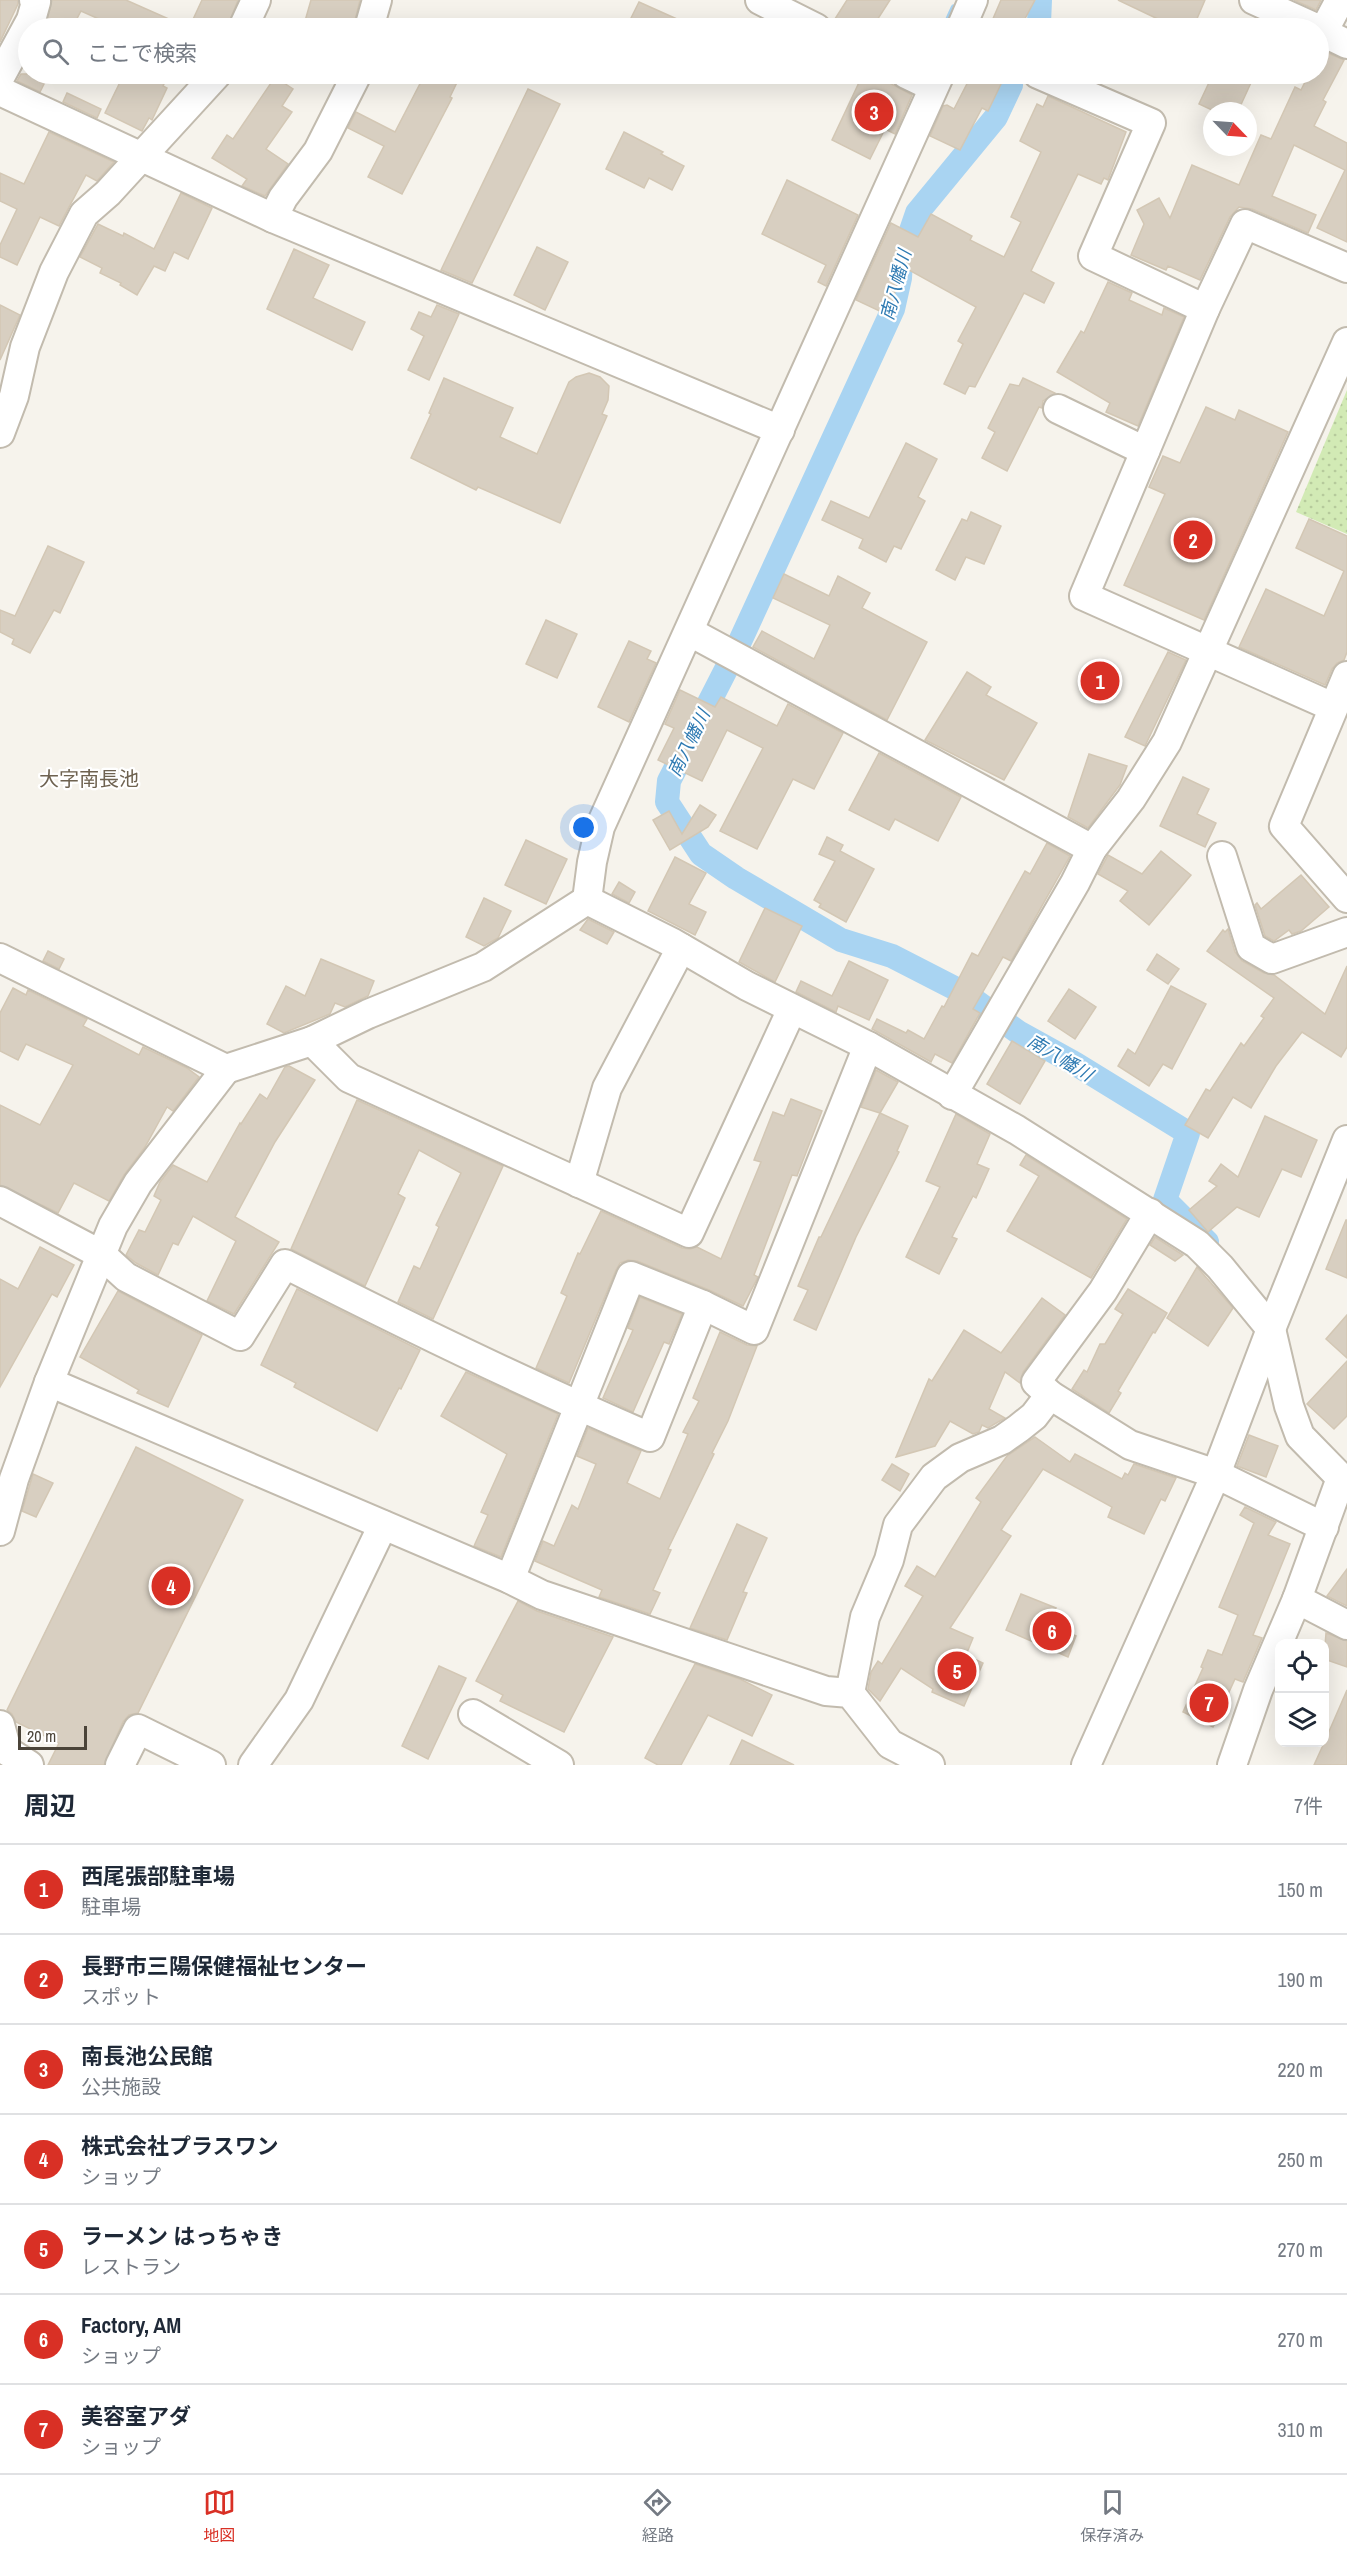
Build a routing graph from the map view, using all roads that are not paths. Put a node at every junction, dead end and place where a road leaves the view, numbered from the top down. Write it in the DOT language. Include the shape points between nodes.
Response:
graph roads {
  1 [pos="34,0"];
  2 [pos="256,0"];
  3 [pos="377,0"];
  4 [pos="760,0"];
  5 [pos="973,0"];
  6 [pos="1254,0"];
  7 [pos="1340,0"];
  8 [pos="32,18"];
  9 [pos="248,18"];
  10 [pos="372,18"];
  11 [pos="796,18"];
  12 [pos="965,18"];
  13 [pos="1292,18"];
  14 [pos="1329,27"];
  15 [pos="18,44"];
  16 [pos="0,77"];
  17 [pos="209,84"];
  18 [pos="352,84"];
  19 [pos="934,84"];
  20 [pos="1061,84"];
  21 [pos="0,91"];
  22 [pos="141,157"];
  23 [pos="273,218"];
  24 [pos="1347,268"];
  25 [pos="1205,309"];
  26 [pos="1347,342"];
  27 [pos="7,393"];
  28 [pos="1058,409"];
  29 [pos="780,430"];
  30 [pos="0,433"];
  31 [pos="1145,451"];
  32 [pos="690,632"];
  33 [pos="1209,651"];
  34 [pos="1347,676"];
  35 [pos="1333,707"];
  36 [pos="1092,849"];
  37 [pos="1222,856"];
  38 [pos="1347,898"];
  39 [pos="587,900"];
  40 [pos="1347,932"];
  41 [pos="681,948"];
  42 [pos="0,958"];
  43 [pos="792,1008"];
  44 [pos="312,1041"];
  45 [pos="868,1046"];
  46 [pos="225,1069"];
  47 [pos="952,1095"];
  48 [pos="1346,1147"];
  49 [pos="579,1183"];
  50 [pos="0,1201"];
  51 [pos="1150,1213"];
  52 [pos="102,1255"];
  53 [pos="703,1305"];
  54 [pos="1271,1329"];
  55 [pos="50,1382"];
  56 [pos="1050,1395"];
  57 [pos="579,1407"];
  58 [pos="1216,1474"];
  59 [pos="7,1476"];
  60 [pos="1344,1478"];
  61 [pos="383,1525"];
  62 [pos="1324,1527"];
  63 [pos="0,1531"];
  64 [pos="510,1579"];
  65 [pos="1297,1599"];
  66 [pos="1347,1625"];
  67 [pos="849,1693"];
  68 [pos="473,1714"];
  69 [pos="0,1725"];
  70 [pos="29,1765"];
  71 [pos="120,1765"];
  72 [pos="211,1765"];
  73 [pos="253,1765"];
  74 [pos="558,1765"];
  75 [pos="930,1765"];
  76 [pos="1086,1765"];
  77 [pos="1232,1765"];
  1 -- 8 [label="street"];
  2 -- 9 [label="street"];
  3 -- 10 [label="street"];
  4 -- 11 [label="street"];
  5 -- 12 [label="street"];
  6 -- 13 [label="street"];
  7 -- 14 [label="street"];
  15 -- 16 [label="street"];
  17 -- 22 [label="street"];
  18 -- 23 [label="street" via="318,151"];
  19 -- 29 [label="street"];
  20 -- 25 [label="street" via="1151,123 1093,256"];
  21 -- 22 [label="street"];
  22 -- 23 [label="street"];
  22 -- 27 [label="street" via="84,214 54,272"];
  23 -- 29 [label="street"];
  24 -- 25 [label="street" via="1245,224"];
  25 -- 31 [label="street"];
  26 -- 33 [label="street"];
  27 -- 30 [label="street"];
  28 -- 31 [label="street"];
  29 -- 32 [label="street"];
  31 -- 33 [label="street" via="1084,596"];
  32 -- 36 [label="street"];
  32 -- 39 [label="street" via="600,827"];
  33 -- 35 [label="street"];
  33 -- 36 [label="street" via="1167,742 1131,799"];
  34 -- 35 [label="street"];
  35 -- 38 [label="street" via="1284,826"];
  36 -- 47 [label="street"];
  37 -- 40 [label="street" via="1251,947 1272,959"];
  39 -- 41 [label="street"];
  39 -- 44 [label="street" via="483,967"];
  41 -- 43 [label="street"];
  41 -- 49 [label="street" via="607,1088"];
  42 -- 46 [label="street"];
  43 -- 45 [label="street"];
  43 -- 49 [label="street" via="689,1233"];
  44 -- 46 [label="street"];
  44 -- 49 [label="street" via="349,1078"];
  45 -- 47 [label="street"];
  45 -- 53 [label="street" via="754,1330"];
  46 -- 52 [label="street" via="138,1183 113,1226"];
  47 -- 51 [label="street" via="1017,1130"];
  48 -- 54 [label="street"];
  50 -- 52 [label="street"];
  51 -- 54 [label="street" via="1197,1244"];
  51 -- 56 [label="street" via="1103,1291 1036,1382"];
  52 -- 55 [label="street"];
  52 -- 57 [label="street" via="126,1277 240,1336 285,1264"];
  53 -- 57 [label="street" via="631,1276"];
  53 -- 57 [label="street" via="650,1437"];
  54 -- 58 [label="street"];
  54 -- 60 [label="street" via="1300,1436"];
  55 -- 59 [label="street"];
  55 -- 61 [label="street"];
  56 -- 58 [label="street" via="1130,1445"];
  56 -- 67 [label="street" via="1019,1428 960,1458 934,1477 898,1525 866,1617"];
  57 -- 64 [label="street"];
  58 -- 62 [label="street"];
  58 -- 76 [label="street"];
  59 -- 63 [label="street"];
  60 -- 62 [label="street"];
  61 -- 64 [label="street"];
  61 -- 73 [label="street" via="299,1700"];
  62 -- 65 [label="street"];
  64 -- 67 [label="street" via="542,1595 826,1691"];
  65 -- 66 [label="street"];
  65 -- 77 [label="street" via="1258,1690"];
  67 -- 75 [label="street" via="890,1744"];
  68 -- 74 [label="street"];
  69 -- 70 [label="street" via="7,1751"];
  71 -- 72 [label="street" via="138,1729"];
}
